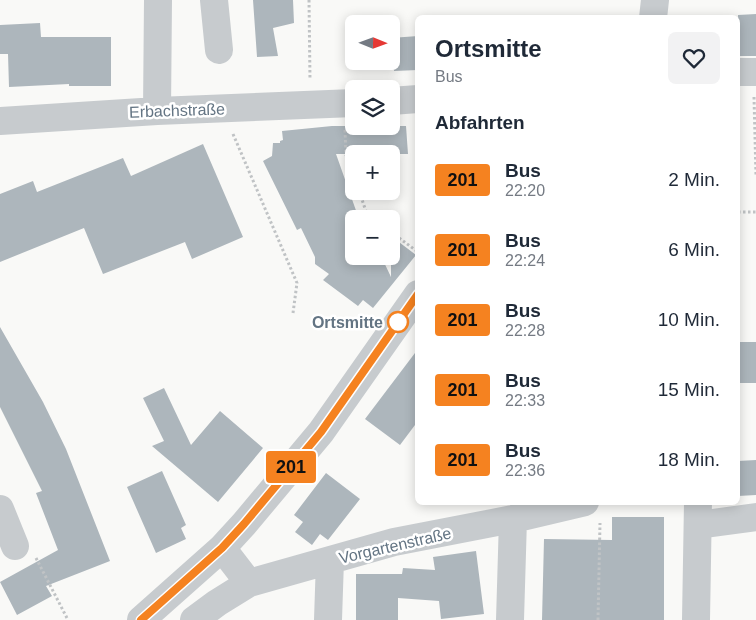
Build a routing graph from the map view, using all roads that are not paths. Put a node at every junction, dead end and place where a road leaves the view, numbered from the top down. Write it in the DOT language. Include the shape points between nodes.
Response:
graph roads {
  1 [pos="158,0"];
  2 [pos="214,0"];
  3 [pos="654,0"];
  4 [pos="653,15"];
  5 [pos="219,50"];
  6 [pos="415,99"];
  7 [pos="400,100"];
  8 [pos="345,103"];
  9 [pos="156,111"];
  10 [pos="0,121"];
  11 [pos="415,298"];
  12 [pos="0,509"];
  13 [pos="593,512"];
  14 [pos="698,514"];
  15 [pos="756,517"];
  16 [pos="513,519"];
  17 [pos="15,546"];
  18 [pos="222,548"];
  19 [pos="330,560"];
  20 [pos="249,583"];
  21 [pos="141,620"];
  22 [pos="194,620"];
  23 [pos="328,620"];
  24 [pos="510,620"];
  25 [pos="696,620"];
  1 -- 9 [label="street"];
  2 -- 5 [label="street"];
  3 -- 4 [label="street"];
  6 -- 7 [label="street"];
  8 -- 9 [label="street, Erbachstraße"];
  9 -- 10 [label="street, Erbachstraße"];
  11 -- 18 [label="street" via="321,432"];
  12 -- 17 [label="street"];
  13 -- 16 [label="street, Vorgartenstraße"];
  14 -- 15 [label="street"];
  14 -- 25 [label="street"];
  16 -- 19 [label="street, Vorgartenstraße" via="394,542"];
  16 -- 24 [label="street"];
  18 -- 20 [label="street"];
  18 -- 21 [label="street"];
  19 -- 20 [label="street, Vorgartenstraße"];
  19 -- 23 [label="street"];
  20 -- 22 [label="street, Vorgartenstraße"];
}
